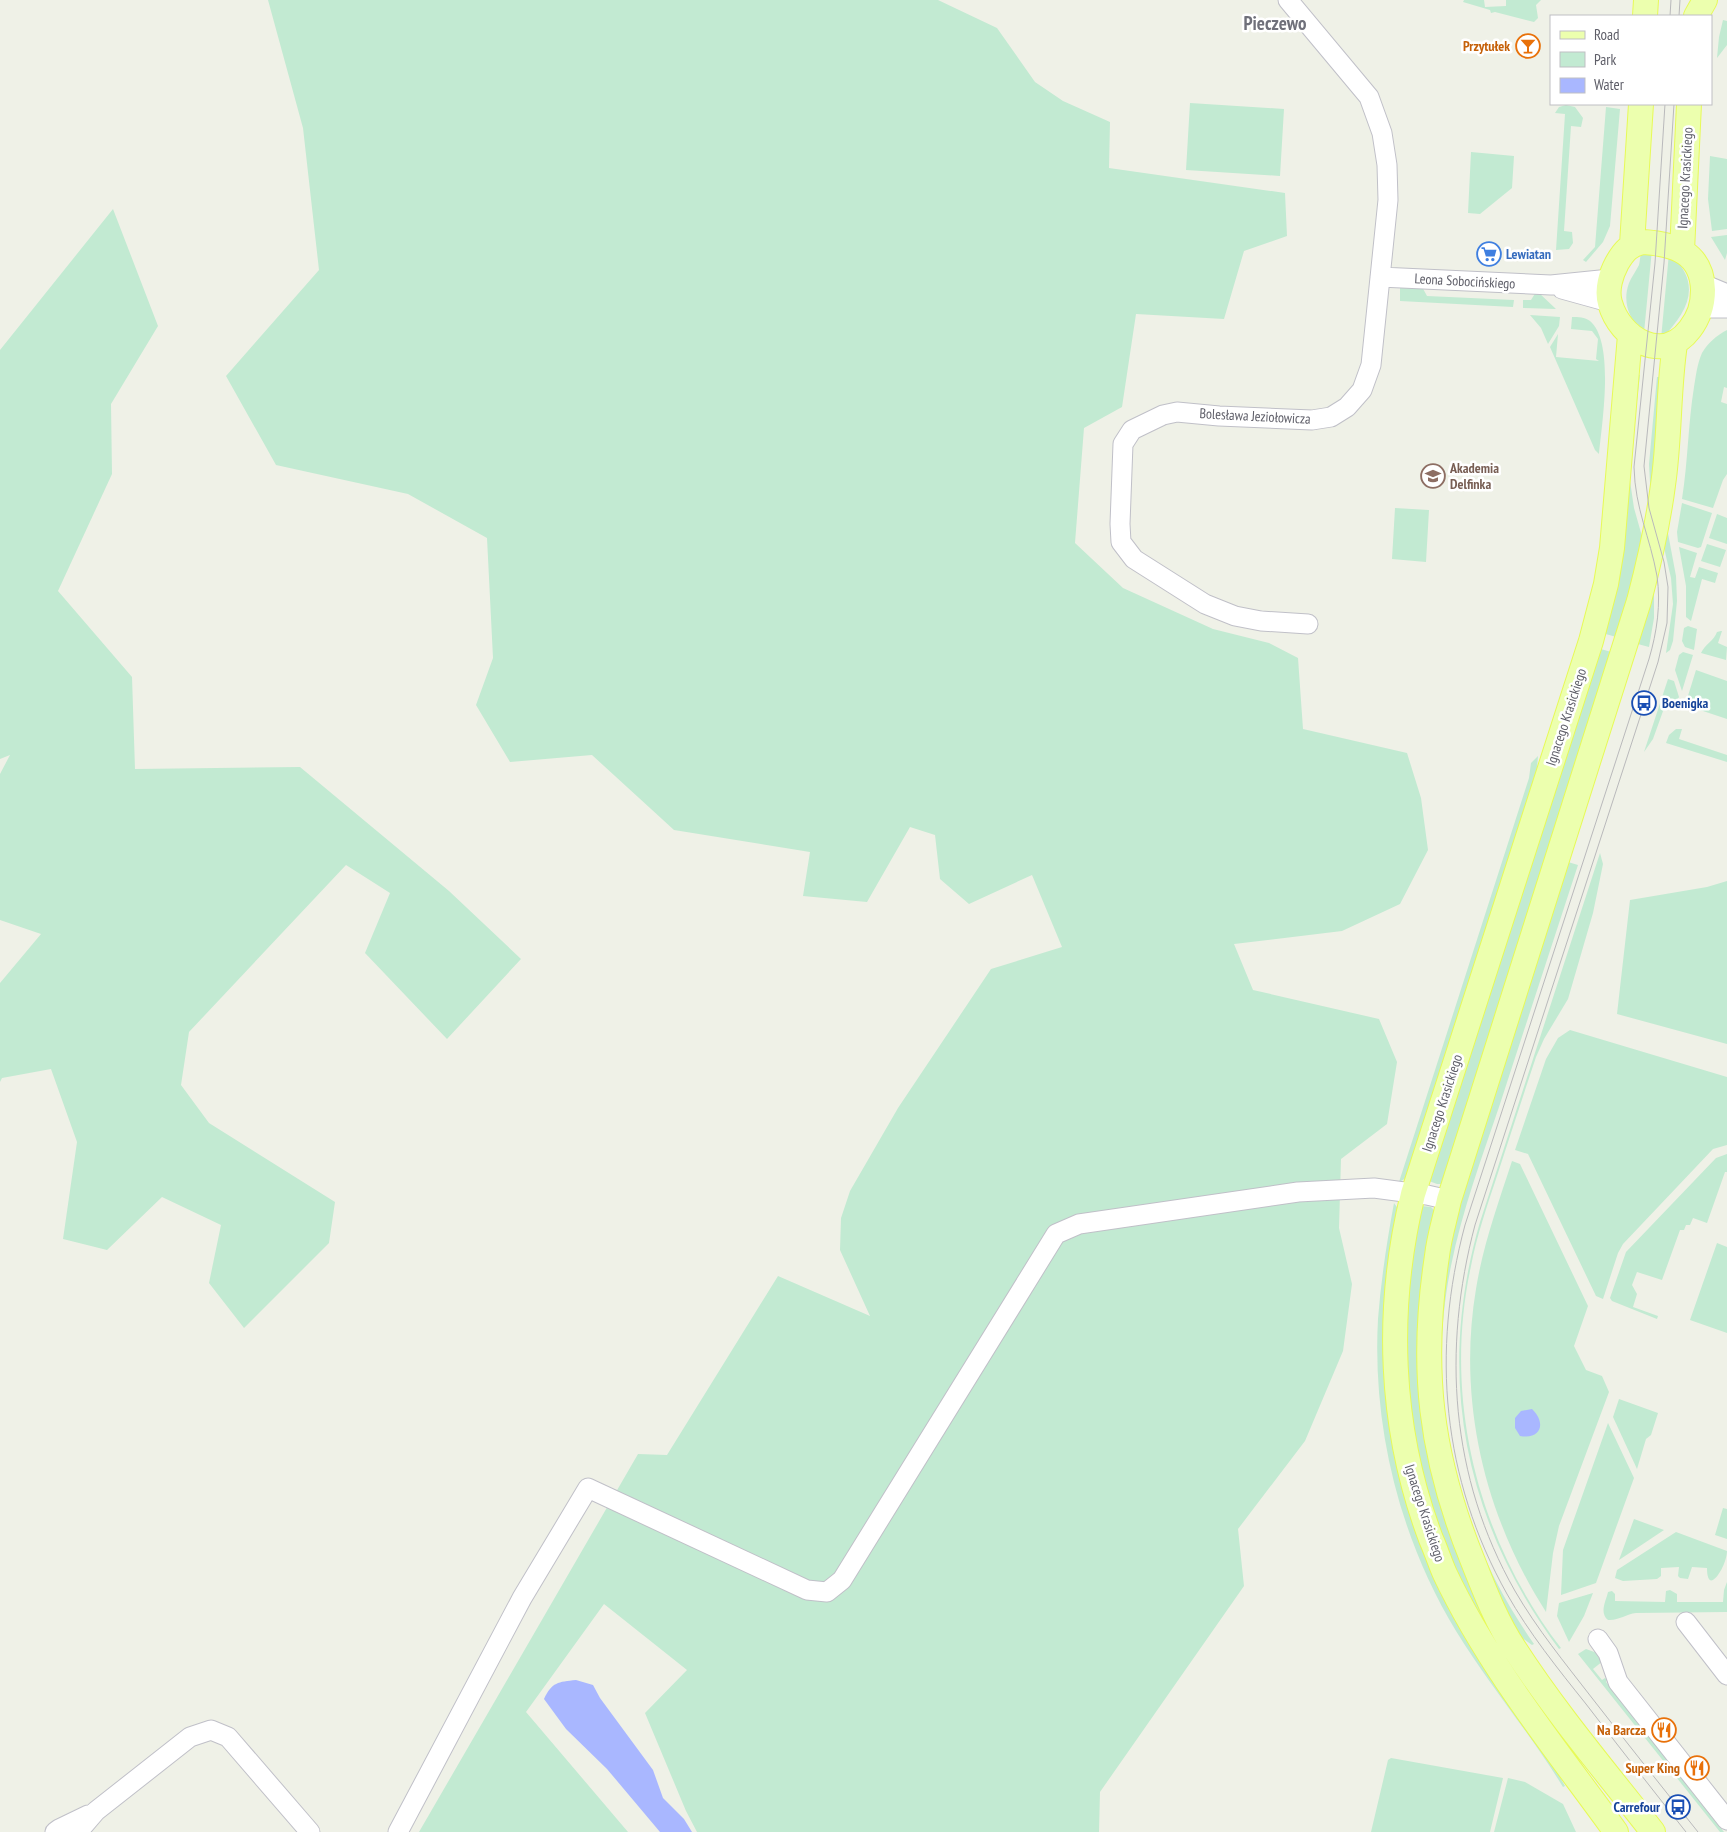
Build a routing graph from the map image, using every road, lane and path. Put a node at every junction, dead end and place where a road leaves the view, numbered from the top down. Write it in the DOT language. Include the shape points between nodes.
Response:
graph roads {
  1 [pos="1288,0"];
  2 [pos="1646,0"];
  3 [pos="1695,0"];
  4 [pos="1705,0"];
  5 [pos="1645,15"];
  6 [pos="1695,15"];
  7 [pos="1696,15"];
  8 [pos="1640,105"];
  9 [pos="1689,105"];
  10 [pos="1632,244"];
  11 [pos="1682,251"];
  12 [pos="1380,277"];
  13 [pos="1703,284"];
  14 [pos="1610,290"];
  15 [pos="1727,294"];
  16 [pos="1701,308"];
  17 [pos="1727,308"];
  18 [pos="1630,335"];
  19 [pos="1675,344"];
  20 [pos="1308,624"];
  21 [pos="1413,1194"];
  22 [pos="1449,1200"];
  23 [pos="1686,1622"];
  24 [pos="1598,1639"];
  25 [pos="1727,1675"];
  26 [pos="96,1811"];
  27 [pos="1727,1820"];
  28 [pos="56,1832"];
  29 [pos="78,1832"];
  30 [pos="310,1832"];
  31 [pos="398,1832"];
  32 [pos="1616,1832"];
  33 [pos="1653,1832"];
  1 -- 12 [label="street, Bolesława Jeziołowicza" via="1369,97 1382,133 1388,200"];
  2 -- 5 [label="main road"];
  3 -- 6 [label="main road"];
  4 -- 7 [label="main road"];
  8 -- 10 [label="main road"];
  9 -- 11 [label="main road, Ignacego Krasickiego"];
  10 -- 11 [label="main road" via="1657,243"];
  10 -- 14 [label="main road" via="1621,257"];
  11 -- 13 [label="main road" via="1697,264"];
  12 -- 14 [label="street, Leona Sobocińskiego"];
  12 -- 20 [label="street, Bolesława Jeziołowicza" via="1371,365 1362,390 1347,407 1331,417 1312,420 1177,412 1132,430 1123,444 1121,542 1134,559 1205,604 1235,616"];
  13 -- 15 [label="street"];
  13 -- 16 [label="main road"];
  14 -- 18 [label="main road" via="1616,317"];
  16 -- 17 [label="street"];
  16 -- 19 [label="main road" via="1687,333"];
  18 -- 19 [label="main road" via="1656,347"];
  18 -- 21 [label="main road, Ignacego Krasickiego" via="1612,548 1606,584 1591,641"];
  19 -- 22 [label="main road, Ignacego Krasickiego" via="1663,484 1652,552"];
  21 -- 22 [label="street"];
  21 -- 31 [label="street" via="1374,1188 1298,1192 1079,1224 1056,1234 842,1580 827,1592 807,1590 588,1488 522,1598"];
  21 -- 32 [label="main road, Ignacego Krasickiego" via="1399,1268 1394,1332 1396,1390 1405,1453 1421,1512 1445,1573 1477,1633"];
  22 -- 33 [label="main road, Ignacego Krasickiego" via="1436,1263 1429,1324 1428,1376 1434,1432 1446,1490 1485,1593 1513,1646 1549,1699"];
  23 -- 25 [label="street"];
  24 -- 27 [label="street" via="1608,1653 1618,1682"];
  26 -- 28 [label="street"];
  26 -- 29 [label="street"];
  26 -- 30 [label="street" via="190,1737 211,1730 228,1737"];
}
